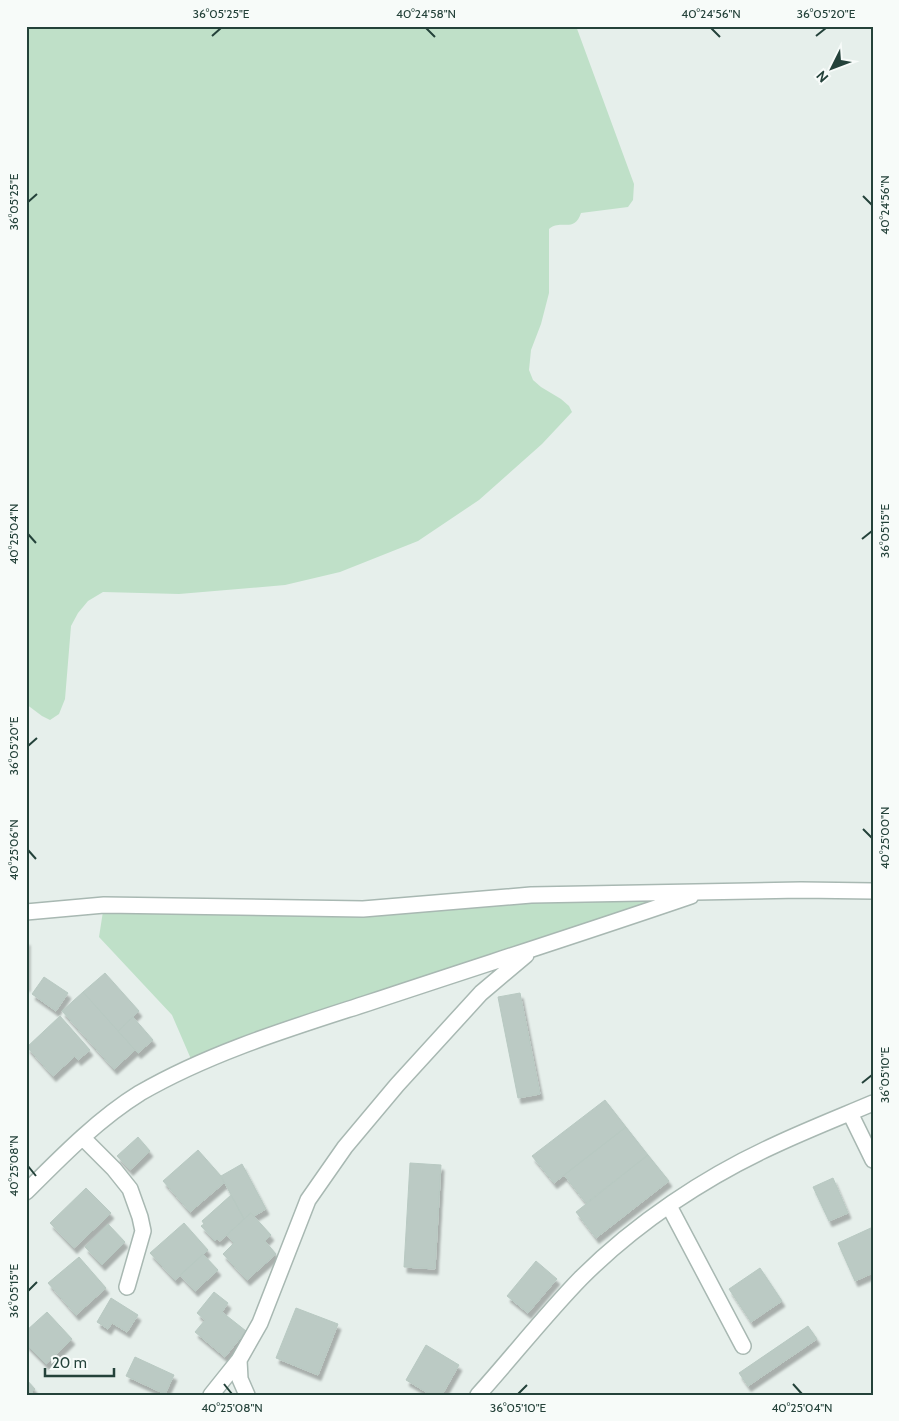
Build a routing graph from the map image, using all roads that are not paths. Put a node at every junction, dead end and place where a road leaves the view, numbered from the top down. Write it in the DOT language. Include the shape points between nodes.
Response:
graph roads {
  1 [pos="873,891"];
  2 [pos="704,892"];
  3 [pos="26,912"];
  4 [pos="531,951"];
  5 [pos="873,1103"];
  6 [pos="850,1113"];
  7 [pos="83,1138"];
  8 [pos="873,1160"];
  9 [pos="26,1192"];
  10 [pos="669,1206"];
  11 [pos="127,1287"];
  12 [pos="743,1346"];
  13 [pos="239,1360"];
  14 [pos="211,1395"];
  15 [pos="248,1395"];
  16 [pos="478,1395"];
  1 -- 2 [label="street"];
  2 -- 3 [label="street" via="532,895 363,909 104,905"];
  2 -- 4 [label="street"];
  4 -- 7 [label="street" via="264,1037 194,1066 140,1094"];
  4 -- 13 [label="street" via="481,993 345,1147 308,1200 260,1323"];
  5 -- 6 [label="street"];
  6 -- 8 [label="street"];
  6 -- 10 [label="street" via="774,1145"];
  7 -- 9 [label="street"];
  7 -- 11 [label="street" via="130,1189 140,1217 142,1231"];
  10 -- 12 [label="street"];
  10 -- 16 [label="street" via="582,1277"];
  13 -- 14 [label="street"];
  13 -- 15 [label="street" via="240,1379"];
}
